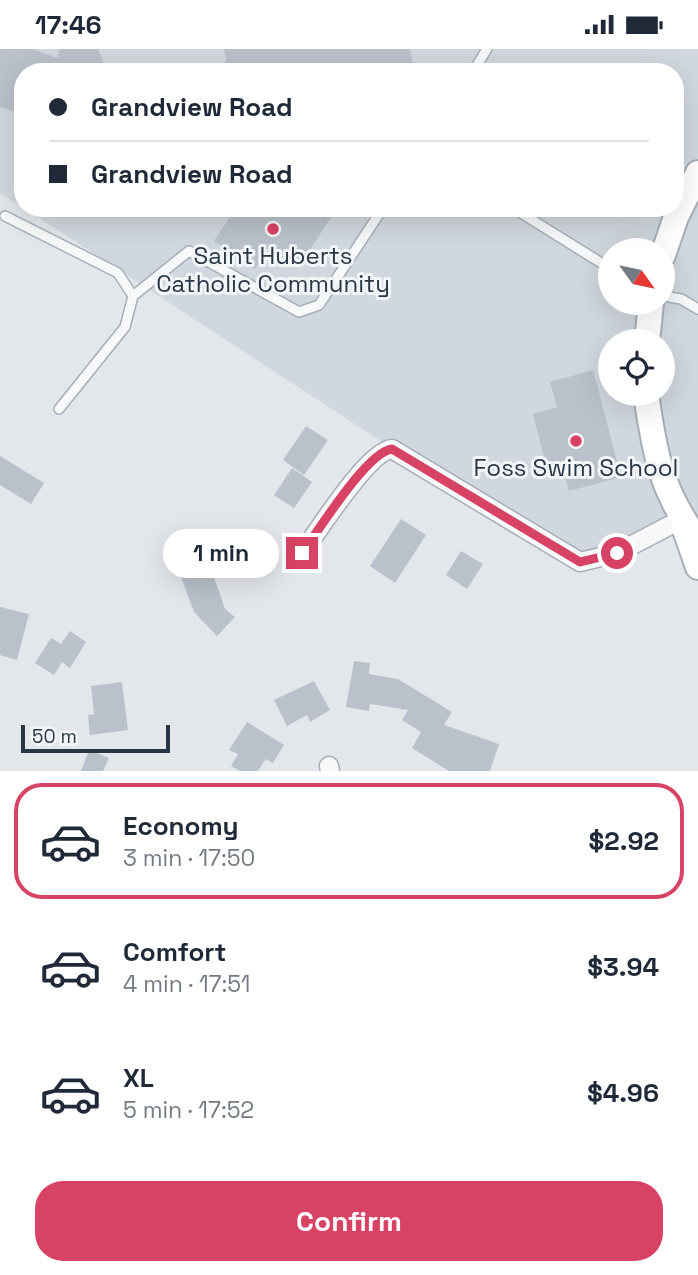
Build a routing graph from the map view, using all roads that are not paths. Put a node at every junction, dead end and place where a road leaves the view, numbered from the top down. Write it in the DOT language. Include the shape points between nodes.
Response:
graph roads {
  1 [pos="698,173"];
  2 [pos="684,201"];
  3 [pos="5,216"];
  4 [pos="377,217"];
  5 [pos="527,217"];
  6 [pos="676,217"];
  7 [pos="669,238"];
  8 [pos="598,261"];
  9 [pos="133,296"];
  10 [pos="676,298"];
  11 [pos="698,309"];
  12 [pos="648,406"];
  13 [pos="59,409"];
  14 [pos="686,517"];
  15 [pos="698,541"];
  16 [pos="302,553"];
  17 [pos="698,567"];
  1 -- 2 [label="street"];
  3 -- 9 [label="lane" via="118,273"];
  4 -- 9 [label="lane" via="319,305 299,312 189,251"];
  5 -- 8 [label="lane"];
  6 -- 7 [label="street"];
  9 -- 13 [label="lane" via="125,327"];
  10 -- 11 [label="lane"];
  12 -- 14 [label="street" via="667,494"];
  14 -- 15 [label="street"];
  14 -- 16 [label="street" via="617,553 580,562 392,449 383,450 367,463"];
  14 -- 17 [label="street"];
}
